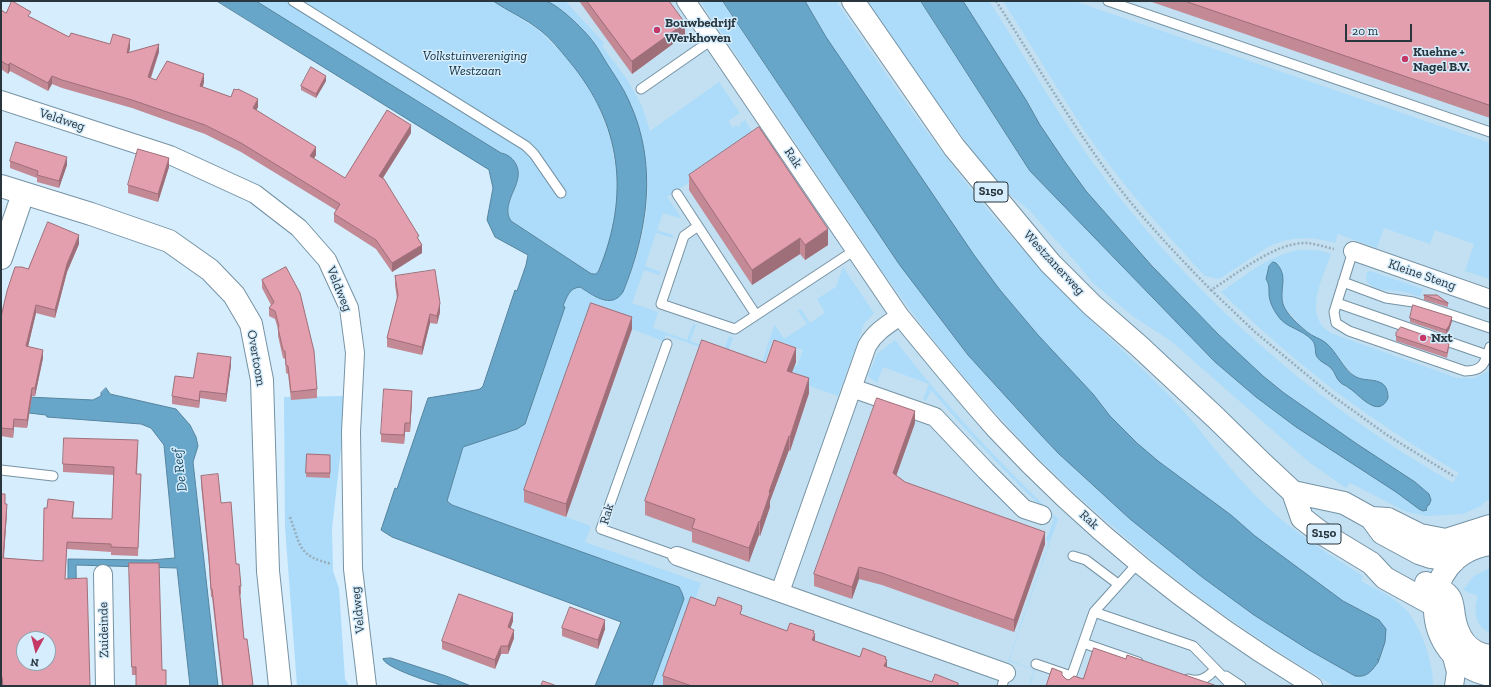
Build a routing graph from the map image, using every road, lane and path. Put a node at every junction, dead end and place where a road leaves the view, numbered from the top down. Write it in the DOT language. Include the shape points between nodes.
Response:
graph roads {
  1 [pos="292,1"];
  2 [pos="686,1"];
  3 [pos="853,1"];
  4 [pos="996,1"];
  5 [pos="1108,1"];
  6 [pos="713,39"];
  7 [pos="641,89"];
  8 [pos="1,100"];
  9 [pos="1490,132"];
  10 [pos="1,186"];
  11 [pos="561,193"];
  12 [pos="23,194"];
  13 [pos="677,194"];
  14 [pos="698,226"];
  15 [pos="855,250"];
  16 [pos="1353,251"];
  17 [pos="1,258"];
  18 [pos="1343,282"];
  19 [pos="1211,290"];
  20 [pos="1490,299"];
  21 [pos="1337,303"];
  22 [pos="756,315"];
  23 [pos="900,316"];
  24 [pos="1490,328"];
  25 [pos="667,344"];
  26 [pos="1489,351"];
  27 [pos="852,388"];
  28 [pos="1,470"];
  29 [pos="53,476"];
  30 [pos="1455,477"];
  31 [pos="1293,492"];
  32 [pos="288,514"];
  33 [pos="1042,515"];
  34 [pos="1371,518"];
  35 [pos="1490,526"];
  36 [pos="1490,544"];
  37 [pos="677,556"];
  38 [pos="1073,556"];
  39 [pos="1454,561"];
  40 [pos="1138,563"];
  41 [pos="353,569"];
  42 [pos="103,574"];
  43 [pos="1118,584"];
  44 [pos="780,592"];
  45 [pos="1435,597"];
  46 [pos="1094,612"];
  47 [pos="1083,643"];
  48 [pos="1451,653"];
  49 [pos="1036,664"];
  50 [pos="1148,666"];
  51 [pos="1215,669"];
  52 [pos="1487,672"];
  53 [pos="1072,676"];
  54 [pos="1178,676"];
  55 [pos="1004,679"];
  56 [pos="105,686"];
  57 [pos="280,686"];
  58 [pos="367,686"];
  59 [pos="1068,686"];
  60 [pos="1231,686"];
  61 [pos="1241,686"];
  62 [pos="1313,686"];
  63 [pos="1454,686"];
  1 -- 11 [label="lane" via="526,146"];
  2 -- 6 [label="street, Rak"];
  3 -- 31 [label="main road, Westzanerweg / S150" via="954,147 1050,262 1092,305"];
  4 -- 19 [label="path" via="1099,161 1163,239"];
  5 -- 9 [label="lane"];
  6 -- 7 [label="lane"];
  6 -- 15 [label="street, Rak"];
  8 -- 41 [label="street, Veldweg" via="170,154 255,194 299,228 327,260 349,308 355,353 351,432"];
  10 -- 12 [label="main road, Overtoom"];
  12 -- 17 [label="main road"];
  12 -- 57 [label="main road, Overtoom" via="169,241 220,280 234,295 251,324 262,380 268,571"];
  13 -- 14 [label="lane"];
  14 -- 22 [label="lane"];
  14 -- 22 [label="lane" via="684,236 661,304 735,329"];
  15 -- 22 [label="lane"];
  15 -- 23 [label="street, Rak"];
  16 -- 18 [label="lane"];
  16 -- 19 [label="path" via="1308,243 1284,247 1264,256"];
  16 -- 20 [label="street, Kleine Steng"];
  18 -- 21 [label="lane"];
  18 -- 24 [label="lane" via="1386,298 1413,302"];
  19 -- 30 [label="path" via="1255,332 1330,394 1387,435"];
  21 -- 26 [label="lane"];
  21 -- 26 [label="lane" via="1334,312 1336,324 1349,331 1465,371 1480,368"];
  23 -- 27 [label="street" via="872,338"];
  23 -- 40 [label="street, Rak" via="1005,439 1057,492"];
  25 -- 37 [label="lane, Rak" via="600,529"];
  27 -- 33 [label="street" via="935,417 1024,509"];
  27 -- 44 [label="street"];
  28 -- 29 [label="lane"];
  31 -- 34 [label="main road" via="1344,504"];
  31 -- 45 [label="main road, Westzanerweg / S150" via="1302,518 1320,532 1371,563 1390,565"];
  32 -- 41 [label="path" via="302,549 307,555 317,561"];
  34 -- 35 [label="main road" via="1388,519 1420,535 1446,540"];
  34 -- 39 [label="main road" via="1382,533 1419,553"];
  36 -- 39 [label="main road" via="1475,548"];
  37 -- 44 [label="street, Rak"];
  38 -- 43 [label="lane" via="1086,560"];
  39 -- 45 [label="main road" via="1441,578"];
  40 -- 43 [label="lane"];
  40 -- 62 [label="street, Rak" via="1234,636"];
  41 -- 58 [label="street, Veldweg"];
  42 -- 56 [label="street, Zuideinde"];
  43 -- 46 [label="lane"];
  44 -- 55 [label="street, Rak"];
  45 -- 48 [label="main road, S150" via="1440,634"];
  45 -- 52 [label="main road, S150" via="1450,598 1456,629 1468,647 1477,652"];
  46 -- 47 [label="lane"];
  46 -- 51 [label="lane" via="1193,646"];
  47 -- 50 [label="lane"];
  47 -- 53 [label="lane"];
  48 -- 52 [label="main road, S150" via="1470,668"];
  48 -- 63 [label="street" via="1456,672"];
  49 -- 53 [label="lane"];
  51 -- 54 [label="lane" via="1199,680 1192,681"];
  51 -- 60 [label="lane"];
  51 -- 61 [label="lane"];
  53 -- 59 [label="lane"];
}
